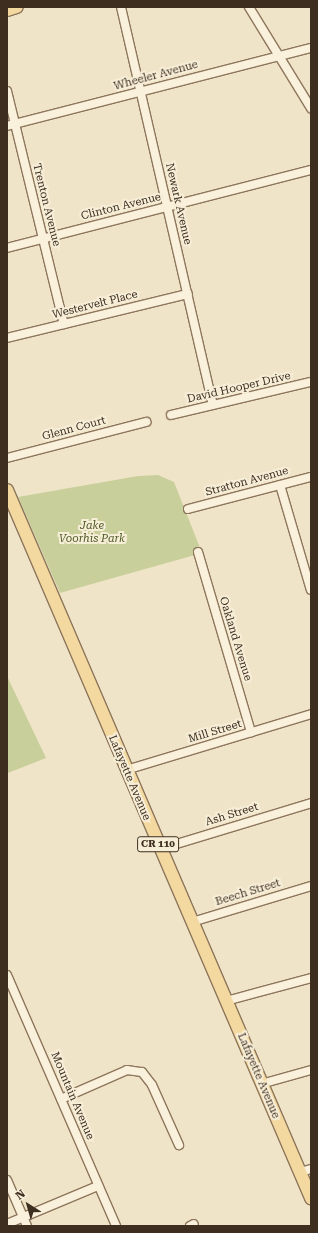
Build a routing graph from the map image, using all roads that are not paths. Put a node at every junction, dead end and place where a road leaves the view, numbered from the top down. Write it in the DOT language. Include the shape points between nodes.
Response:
graph roads {
  1 [pos="17,7"];
  2 [pos="121,7"];
  3 [pos="249,7"];
  4 [pos="7,10"];
  5 [pos="311,48"];
  6 [pos="279,56"];
  7 [pos="7,91"];
  8 [pos="141,92"];
  9 [pos="311,108"];
  10 [pos="11,125"];
  11 [pos="311,170"];
  12 [pos="168,207"];
  13 [pos="43,238"];
  14 [pos="7,248"];
  15 [pos="188,294"];
  16 [pos="64,324"];
  17 [pos="7,338"];
  18 [pos="311,382"];
  19 [pos="214,405"];
  20 [pos="172,415"];
  21 [pos="146,422"];
  22 [pos="7,458"];
  23 [pos="311,477"];
  24 [pos="280,485"];
  25 [pos="7,490"];
  26 [pos="188,509"];
  27 [pos="198,552"];
  28 [pos="311,590"];
  29 [pos="311,714"];
  30 [pos="251,732"];
  31 [pos="126,770"];
  32 [pos="311,803"];
  33 [pos="160,849"];
  34 [pos="311,886"];
  35 [pos="192,922"];
  36 [pos="7,975"];
  37 [pos="311,978"];
  38 [pos="226,1001"];
  39 [pos="311,1070"];
  40 [pos="261,1084"];
  41 [pos="61,1099"];
  42 [pos="179,1145"];
  43 [pos="305,1170"];
  44 [pos="7,1180"];
  45 [pos="98,1186"];
  46 [pos="311,1198"];
  47 [pos="23,1218"];
  48 [pos="7,1224"];
  49 [pos="27,1226"];
  50 [pos="116,1226"];
  1 -- 4 [label="main road"];
  2 -- 8 [label="street, Newark Avenue"];
  3 -- 6 [label="street"];
  5 -- 6 [label="street, Wheeler Avenue"];
  6 -- 8 [label="street, Wheeler Avenue"];
  6 -- 9 [label="street"];
  7 -- 10 [label="street, Trenton Avenue"];
  8 -- 10 [label="street, Wheeler Avenue"];
  8 -- 12 [label="street, Newark Avenue"];
  10 -- 13 [label="street, Trenton Avenue"];
  11 -- 12 [label="street, Clinton Avenue"];
  12 -- 13 [label="street, Clinton Avenue"];
  12 -- 15 [label="street, Newark Avenue"];
  13 -- 14 [label="street, Clinton Avenue"];
  13 -- 16 [label="street, Trenton Avenue"];
  15 -- 16 [label="street, Westervelt Place"];
  15 -- 19 [label="street, Newark Avenue"];
  16 -- 17 [label="street, Westervelt Place"];
  18 -- 19 [label="street, David Hooper Drive"];
  19 -- 20 [label="street, David Hooper Drive"];
  21 -- 22 [label="street, Glenn Court"];
  23 -- 24 [label="street, Stratton Avenue"];
  24 -- 26 [label="street, Stratton Avenue"];
  24 -- 28 [label="street"];
  25 -- 31 [label="main road, Lafayette Avenue / CR 110"];
  27 -- 30 [label="street, Oakland Avenue"];
  29 -- 30 [label="street, Mill Street"];
  30 -- 31 [label="street, Mill Street"];
  31 -- 33 [label="main road, Lafayette Avenue / CR 110"];
  32 -- 33 [label="street, Ash Street"];
  33 -- 35 [label="main road, Lafayette Avenue / CR 110"];
  34 -- 35 [label="street, Beech Street"];
  35 -- 38 [label="main road, Lafayette Avenue / CR 110"];
  36 -- 41 [label="street, Mountain Avenue"];
  37 -- 38 [label="street"];
  38 -- 40 [label="main road, Lafayette Avenue / CR 110"];
  39 -- 40 [label="street"];
  40 -- 43 [label="main road, Lafayette Avenue / CR 110"];
  41 -- 42 [label="street" via="127,1070 142,1072 152,1085"];
  41 -- 45 [label="street, Mountain Avenue"];
  43 -- 46 [label="main road, Lafayette Avenue / CR 110"];
  44 -- 47 [label="street"];
  45 -- 47 [label="street"];
  45 -- 50 [label="street, Mountain Avenue"];
  47 -- 48 [label="street"];
  47 -- 49 [label="street"];
}
